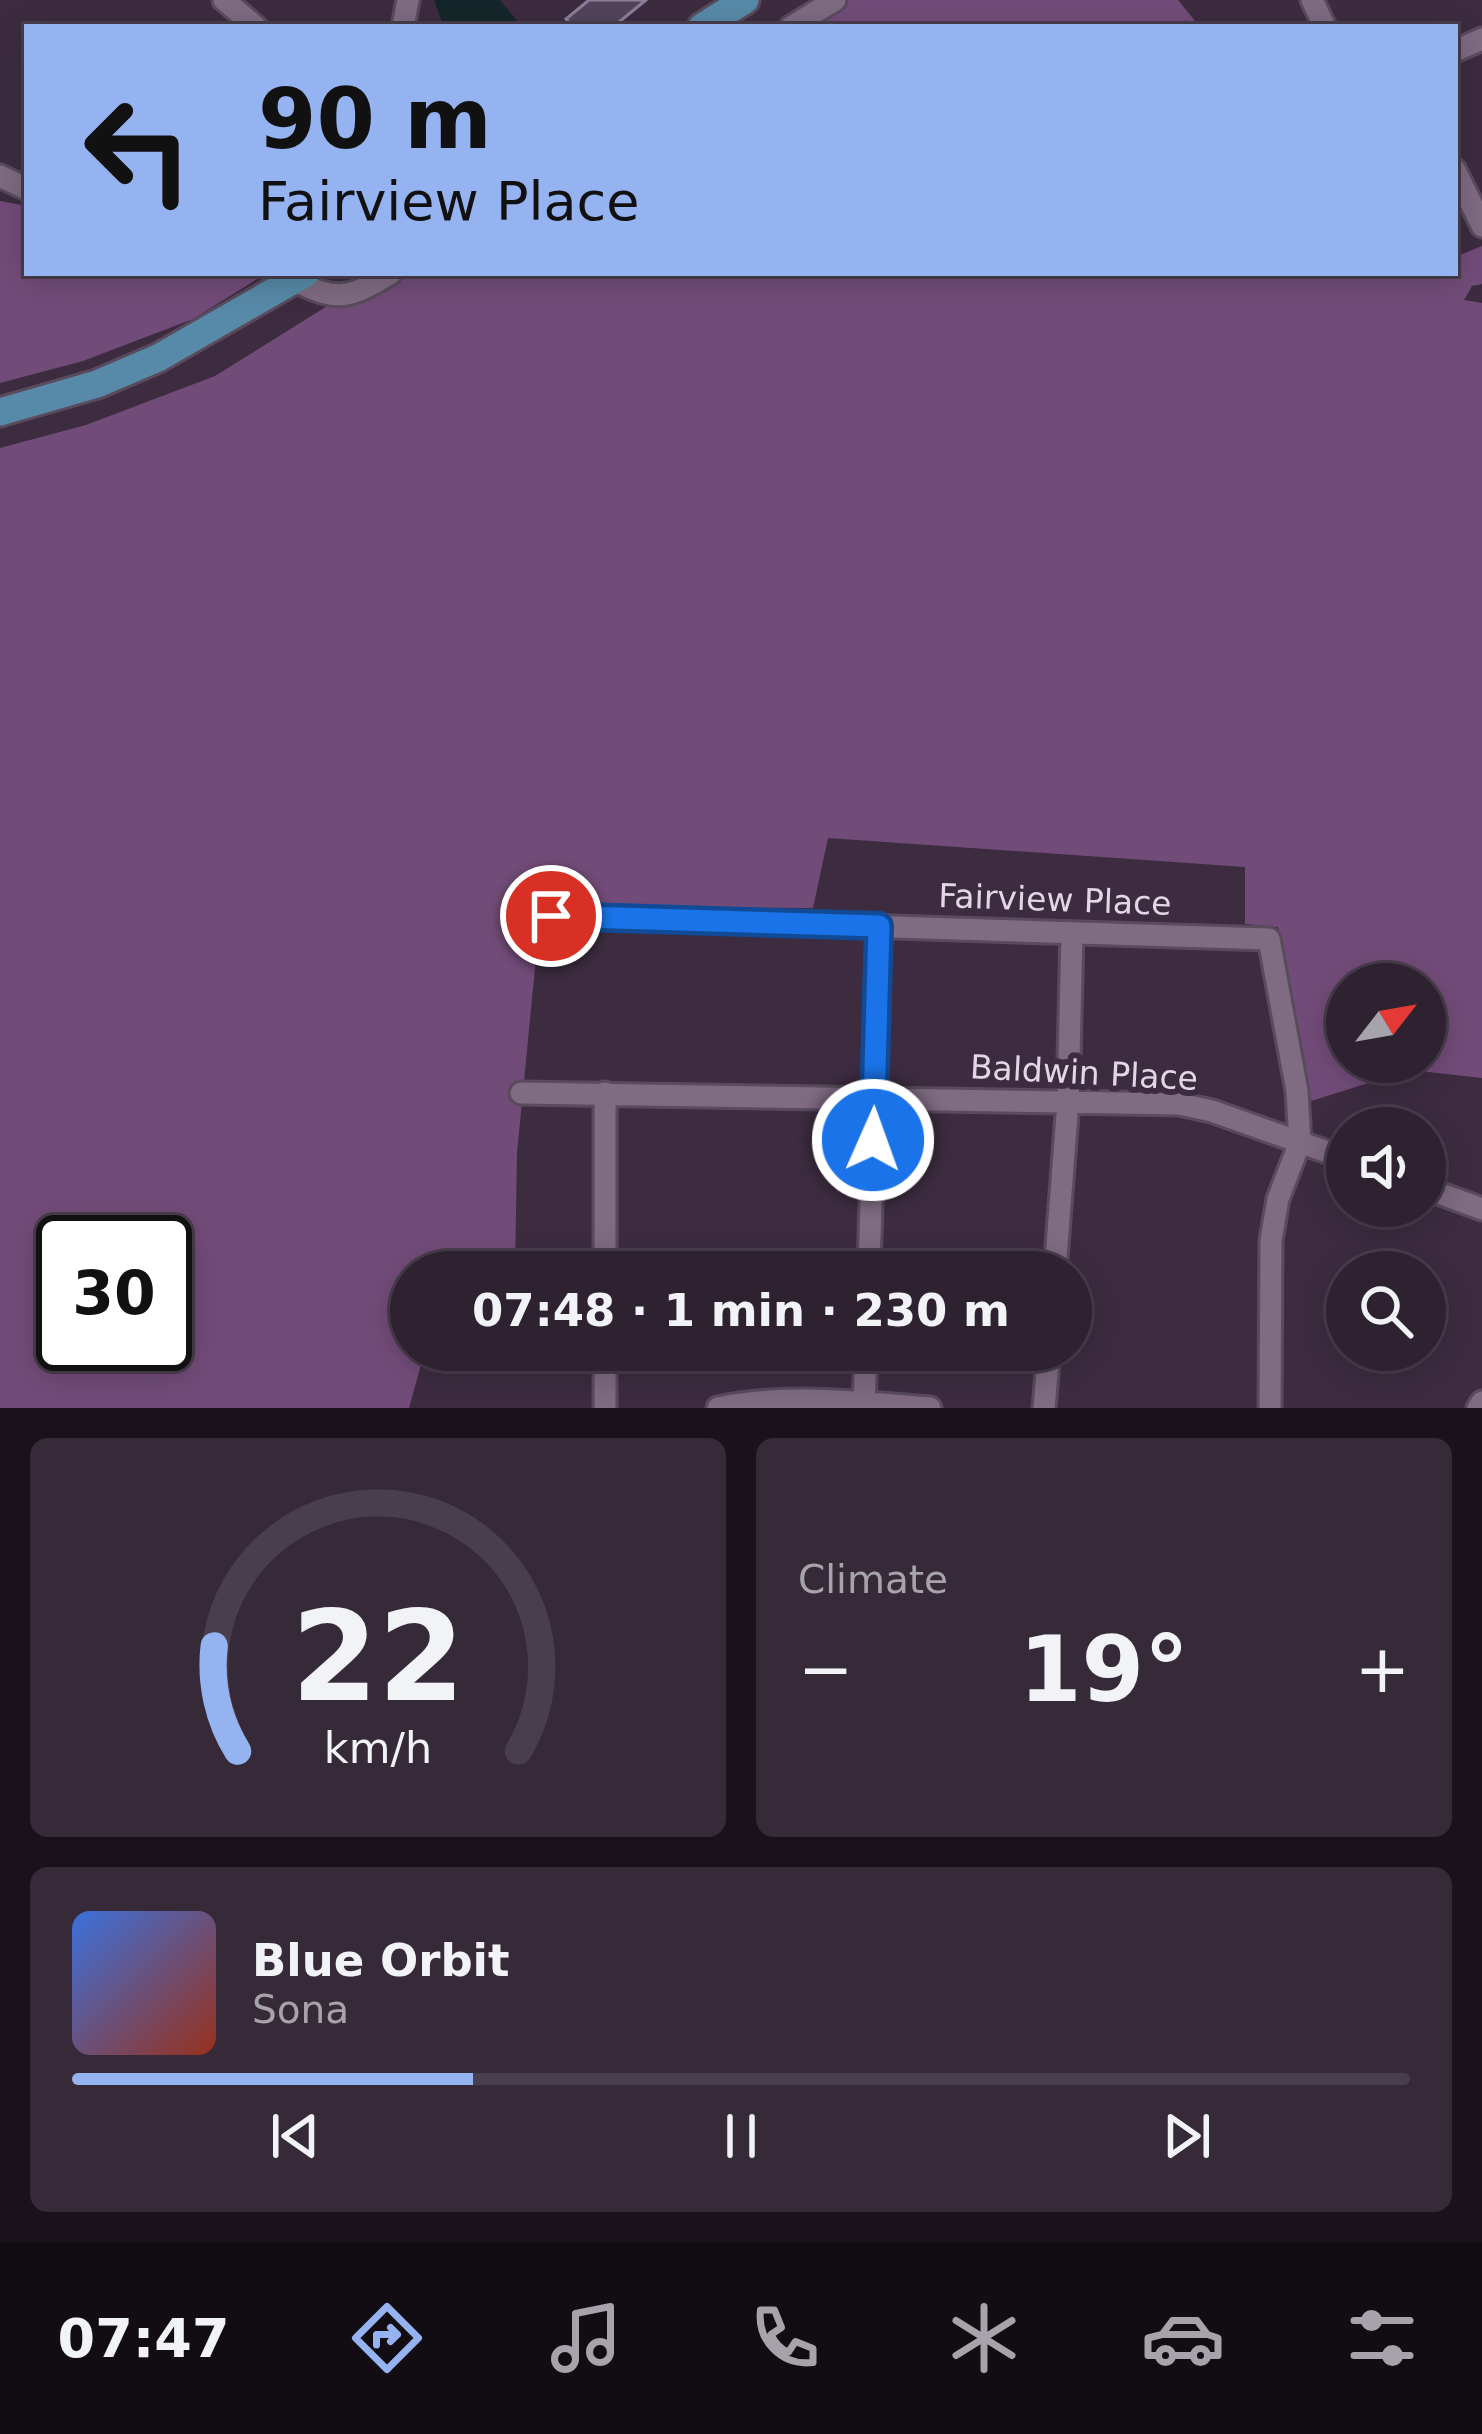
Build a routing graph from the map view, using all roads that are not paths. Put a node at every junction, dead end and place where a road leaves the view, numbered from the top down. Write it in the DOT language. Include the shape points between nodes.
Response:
graph roads {
  1 [pos="224,0"];
  2 [pos="745,0"];
  3 [pos="835,0"];
  4 [pos="252,24"];
  5 [pos="707,24"];
  6 [pos="796,24"];
  7 [pos="1458,176"];
  8 [pos="1482,226"];
  9 [pos="386,276"];
  10 [pos="300,277"];
  11 [pos="0,412"];
  12 [pos="551,916"];
  13 [pos="879,926"];
  14 [pos="1072,933"];
  15 [pos="521,1093"];
  16 [pos="604,1093"];
  17 [pos="874,1096"];
  18 [pos="1068,1101"];
  19 [pos="1300,1142"];
  20 [pos="1326,1152"];
  21 [pos="1446,1196"];
  22 [pos="1482,1209"];
  23 [pos="605,1251"];
  24 [pos="870,1251"];
  25 [pos="1057,1251"];
  26 [pos="605,1371"];
  27 [pos="865,1371"];
  28 [pos="1047,1371"];
  29 [pos="864,1405"];
  30 [pos="605,1408"];
  31 [pos="718,1408"];
  32 [pos="930,1408"];
  33 [pos="1044,1408"];
  34 [pos="1270,1408"];
  1 -- 4 [label="street"];
  2 -- 5 [label="main road"];
  3 -- 6 [label="street"];
  7 -- 8 [label="street"];
  9 -- 10 [label="street" via="353,296 322,294"];
  10 -- 11 [label="main road" via="158,358"];
  12 -- 13 [label="street, Fairview Place"];
  13 -- 14 [label="street, Fairview Place"];
  13 -- 17 [label="street"];
  14 -- 18 [label="street"];
  14 -- 19 [label="street, Fairview Place" via="1269,939"];
  15 -- 16 [label="street, Baldwin Place"];
  16 -- 17 [label="street, Baldwin Place"];
  16 -- 23 [label="street"];
  17 -- 18 [label="street, Baldwin Place"];
  17 -- 24 [label="street"];
  18 -- 19 [label="street, Baldwin Place" via="1197,1107"];
  18 -- 25 [label="street"];
  19 -- 20 [label="street, Baldwin Place"];
  19 -- 34 [label="street" via="1271,1240"];
  21 -- 22 [label="street"];
  26 -- 30 [label="street"];
  27 -- 29 [label="street"];
  28 -- 33 [label="street"];
  29 -- 31 [label="street"];
  29 -- 32 [label="street"];
}
